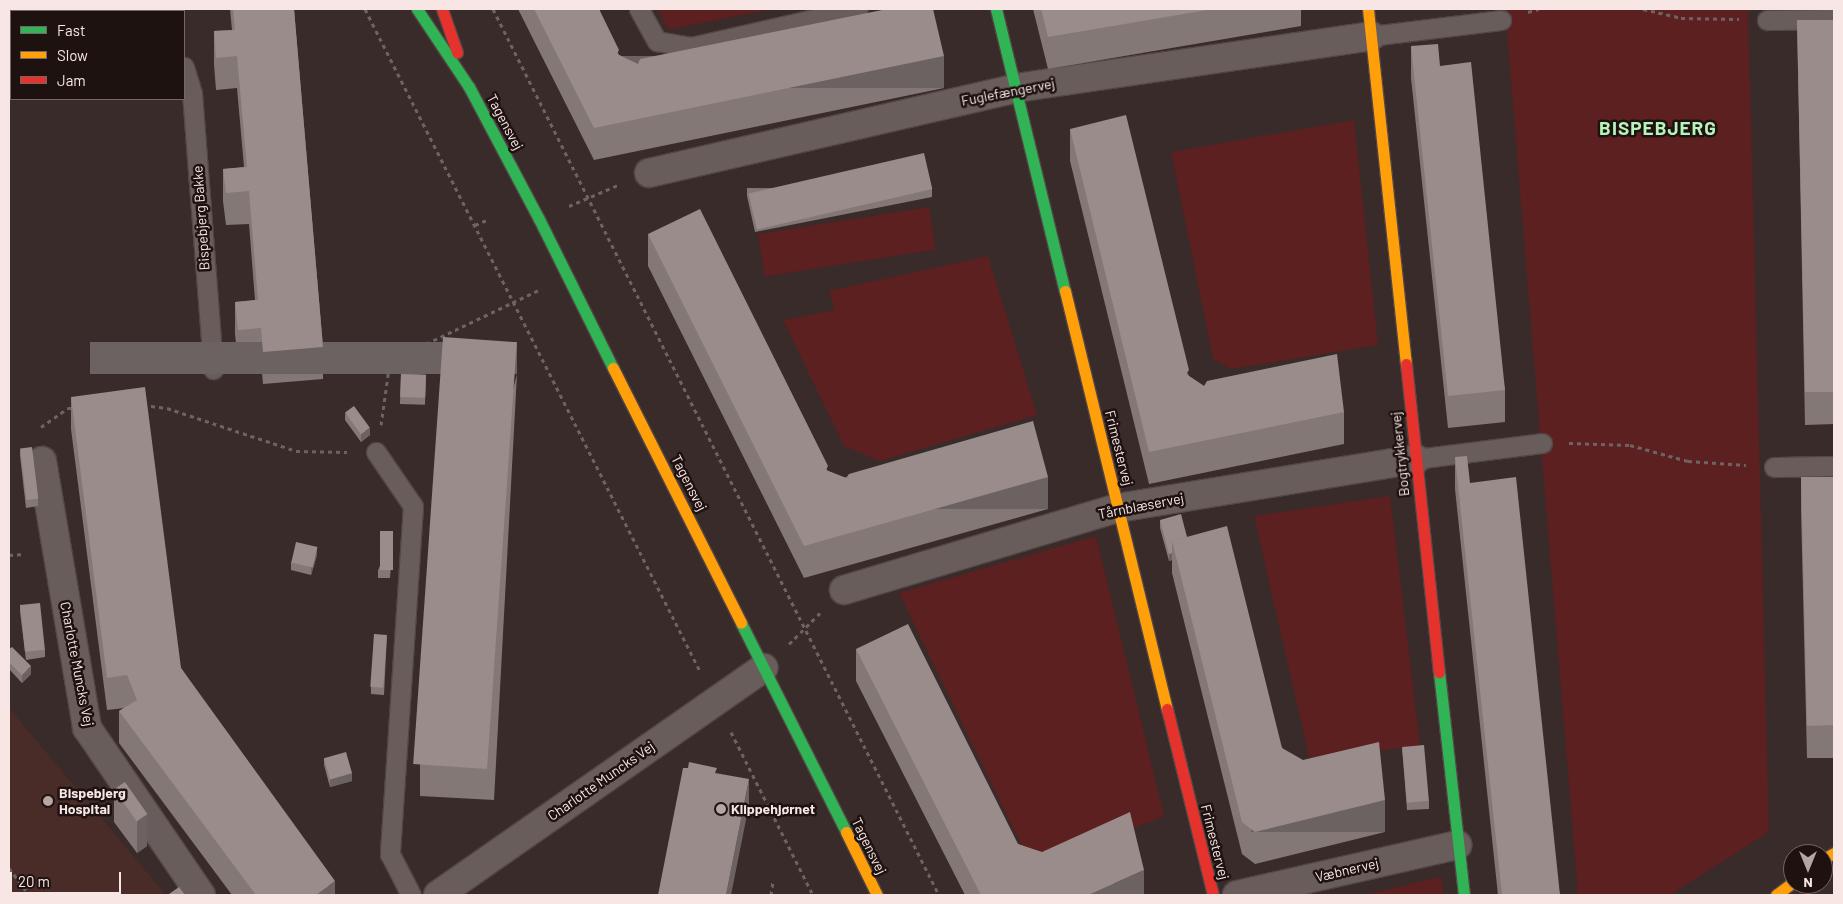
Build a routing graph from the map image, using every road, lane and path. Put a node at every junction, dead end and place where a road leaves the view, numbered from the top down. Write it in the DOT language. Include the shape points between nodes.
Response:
graph roads {
  1 [pos="366,9"];
  2 [pos="416,9"];
  3 [pos="442,9"];
  4 [pos="493,9"];
  5 [pos="639,9"];
  6 [pos="858,9"];
  7 [pos="996,9"];
  8 [pos="1368,9"];
  9 [pos="1643,9"];
  10 [pos="1834,19"];
  11 [pos="1501,20"];
  12 [pos="1767,20"];
  13 [pos="1371,36"];
  14 [pos="185,71"];
  15 [pos="469,86"];
  16 [pos="1016,88"];
  17 [pos="649,173"];
  18 [pos="589,198"];
  19 [pos="489,219"];
  20 [pos="539,219"];
  21 [pos="475,226"];
  22 [pos="568,276"];
  23 [pos="514,302"];
  24 [pos="212,369"];
  25 [pos="142,404"];
  26 [pos="78,407"];
  27 [pos="384,408"];
  28 [pos="1542,443"];
  29 [pos="376,452"];
  30 [pos="1416,459"];
  31 [pos="42,461"];
  32 [pos="1834,466"];
  33 [pos="1774,467"];
  34 [pos="1118,508"];
  35 [pos="844,590"];
  36 [pos="764,668"];
  37 [pos="716,701"];
  38 [pos="1457,845"];
  39 [pos="9,868"];
  40 [pos="773,881"];
  41 [pos="29,895"];
  42 [pos="201,895"];
  43 [pos="411,895"];
  44 [pos="438,895"];
  45 [pos="771,895"];
  46 [pos="813,895"];
  47 [pos="877,895"];
  48 [pos="940,895"];
  49 [pos="1213,895"];
  50 [pos="1237,895"];
  51 [pos="1464,895"];
  1 -- 21 [label="path"];
  2 -- 15 [label="street, Tagensvej"];
  3 -- 15 [label="street, Tagensvej"];
  4 -- 18 [label="path"];
  5 -- 6 [label="lane" via="657,41 691,47"];
  7 -- 16 [label="street, Frimestervej"];
  8 -- 13 [label="street, Bogtrykkervej"];
  9 -- 12 [label="path" via="1681,18"];
  10 -- 12 [label="lane"];
  11 -- 13 [label="lane"];
  13 -- 16 [label="street, Fuglefængervej"];
  13 -- 30 [label="street, Bogtrykkervej"];
  14 -- 24 [label="lane, Bispebjerg Bakke" via="192,93"];
  15 -- 20 [label="street, Tagensvej"];
  16 -- 17 [label="street, Fuglefængervej"];
  16 -- 34 [label="street, Frimestervej"];
  17 -- 18 [label="path"];
  18 -- 20 [label="path"];
  18 -- 48 [label="path"];
  19 -- 21 [label="path"];
  20 -- 22 [label="street, Tagensvej"];
  21 -- 23 [label="path"];
  22 -- 23 [label="path"];
  22 -- 36 [label="street, Tagensvej"];
  23 -- 27 [label="path" via="390,361"];
  23 -- 37 [label="path"];
  25 -- 29 [label="path" via="167,408 296,451"];
  26 -- 31 [label="path" via="68,408 41,426"];
  28 -- 30 [label="lane"];
  28 -- 33 [label="path" via="1630,445 1688,461"];
  29 -- 43 [label="lane" via="412,506 390,854"];
  30 -- 34 [label="street, Tårnblæservej"];
  30 -- 38 [label="street, Bogtrykkervej"];
  31 -- 42 [label="street, Charlotte Muncks Vej" via="87,728"];
  32 -- 33 [label="lane"];
  34 -- 35 [label="street, Tårnblæservej"];
  34 -- 49 [label="street, Frimestervej"];
  36 -- 37 [label="street, Charlotte Muncks Vej"];
  36 -- 47 [label="street, Tagensvej"];
  37 -- 44 [label="street, Charlotte Muncks Vej"];
  37 -- 46 [label="path"];
  38 -- 50 [label="street, Væbnervej"];
  38 -- 51 [label="street, Bogtrykkervej"];
  39 -- 41 [label="path"];
  40 -- 45 [label="path"];
}
